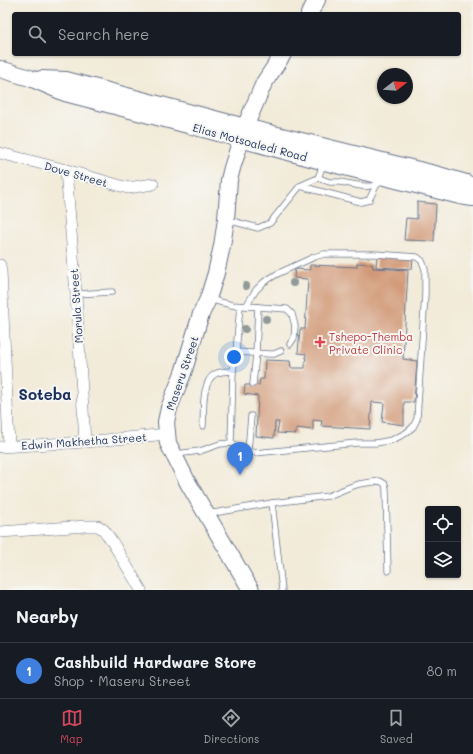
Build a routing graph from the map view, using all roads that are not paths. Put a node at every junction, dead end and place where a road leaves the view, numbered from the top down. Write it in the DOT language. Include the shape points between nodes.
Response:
graph roads {
  1 [pos="316,0"];
  2 [pos="310,12"];
  3 [pos="282,56"];
  4 [pos="0,69"];
  5 [pos="243,133"];
  6 [pos="0,153"];
  7 [pos="324,162"];
  8 [pos="66,170"];
  9 [pos="318,178"];
  10 [pos="381,181"];
  11 [pos="153,184"];
  12 [pos="300,186"];
  13 [pos="473,187"];
  14 [pos="473,198"];
  15 [pos="226,219"];
  16 [pos="0,265"];
  17 [pos="112,292"];
  18 [pos="76,294"];
  19 [pos="208,299"];
  20 [pos="240,306"];
  21 [pos="246,306"];
  22 [pos="258,307"];
  23 [pos="290,344"];
  24 [pos="281,351"];
  25 [pos="236,352"];
  26 [pos="256,354"];
  27 [pos="234,371"];
  28 [pos="253,384"];
  29 [pos="250,416"];
  30 [pos="203,426"];
  31 [pos="167,434"];
  32 [pos="85,442"];
  33 [pos="230,443"];
  34 [pos="4,446"];
  35 [pos="248,451"];
  36 [pos="173,455"];
  37 [pos="272,503"];
  38 [pos="206,514"];
  39 [pos="0,532"];
  40 [pos="388,571"];
  41 [pos="141,590"];
  42 [pos="251,590"];
  43 [pos="282,590"];
  1 -- 2 [label="main road"];
  3 -- 5 [label="main road, Maseru Street" via="264,83"];
  4 -- 5 [label="main road, Elias Motsoaledi Road" via="30,78 66,80"];
  5 -- 7 [label="main road, Elias Motsoaledi Road"];
  5 -- 13 [label="main road, Elias Motsoaledi Road" via="435,174"];
  5 -- 15 [label="main road, Maseru Street" via="229,180"];
  6 -- 8 [label="street, Dove Street"];
  7 -- 9 [label="lane"];
  7 -- 10 [label="main road, Elias Motsoaledi Road"];
  8 -- 11 [label="street, Dove Street" via="128,188"];
  8 -- 18 [label="street, Morula Street"];
  9 -- 10 [label="lane" via="364,187"];
  9 -- 12 [label="lane"];
  10 -- 12 [label="lane" via="369,200 360,202"];
  10 -- 14 [label="main road, Elias Motsoaledi Road"];
  12 -- 15 [label="lane" via="270,223 258,228"];
  15 -- 19 [label="main road, Maseru Street"];
  16 -- 34 [label="street"];
  17 -- 18 [label="lane"];
  18 -- 32 [label="street, Morula Street"];
  19 -- 20 [label="lane"];
  19 -- 31 [label="main road, Maseru Street" via="169,408"];
  20 -- 21 [label="lane"];
  20 -- 25 [label="lane"];
  21 -- 22 [label="lane"];
  21 -- 35 [label="lane" via="264,282 324,254 417,257 425,269 420,384 417,419 413,427 392,440 376,443 255,453"];
  22 -- 23 [label="lane" via="287,309 292,314 295,326 294,338"];
  22 -- 26 [label="lane"];
  24 -- 26 [label="lane" via="274,354"];
  25 -- 26 [label="lane"];
  25 -- 27 [label="lane"];
  26 -- 28 [label="lane"];
  27 -- 30 [label="lane" via="213,375 207,381"];
  27 -- 33 [label="lane"];
  29 -- 35 [label="lane"];
  31 -- 32 [label="street, Edwin Makhetha Street"];
  31 -- 36 [label="main road, Maseru Street"];
  32 -- 34 [label="street, Edwin Makhetha Street"];
  33 -- 35 [label="lane"];
  33 -- 36 [label="lane"];
  36 -- 38 [label="main road, Maseru Street"];
  37 -- 38 [label="lane"];
  37 -- 40 [label="lane" via="328,496 359,484 380,481 385,484 386,489"];
  37 -- 43 [label="lane"];
  38 -- 42 [label="main road, Maseru Street"];
  39 -- 41 [label="street" via="98,526 109,536"];
}
